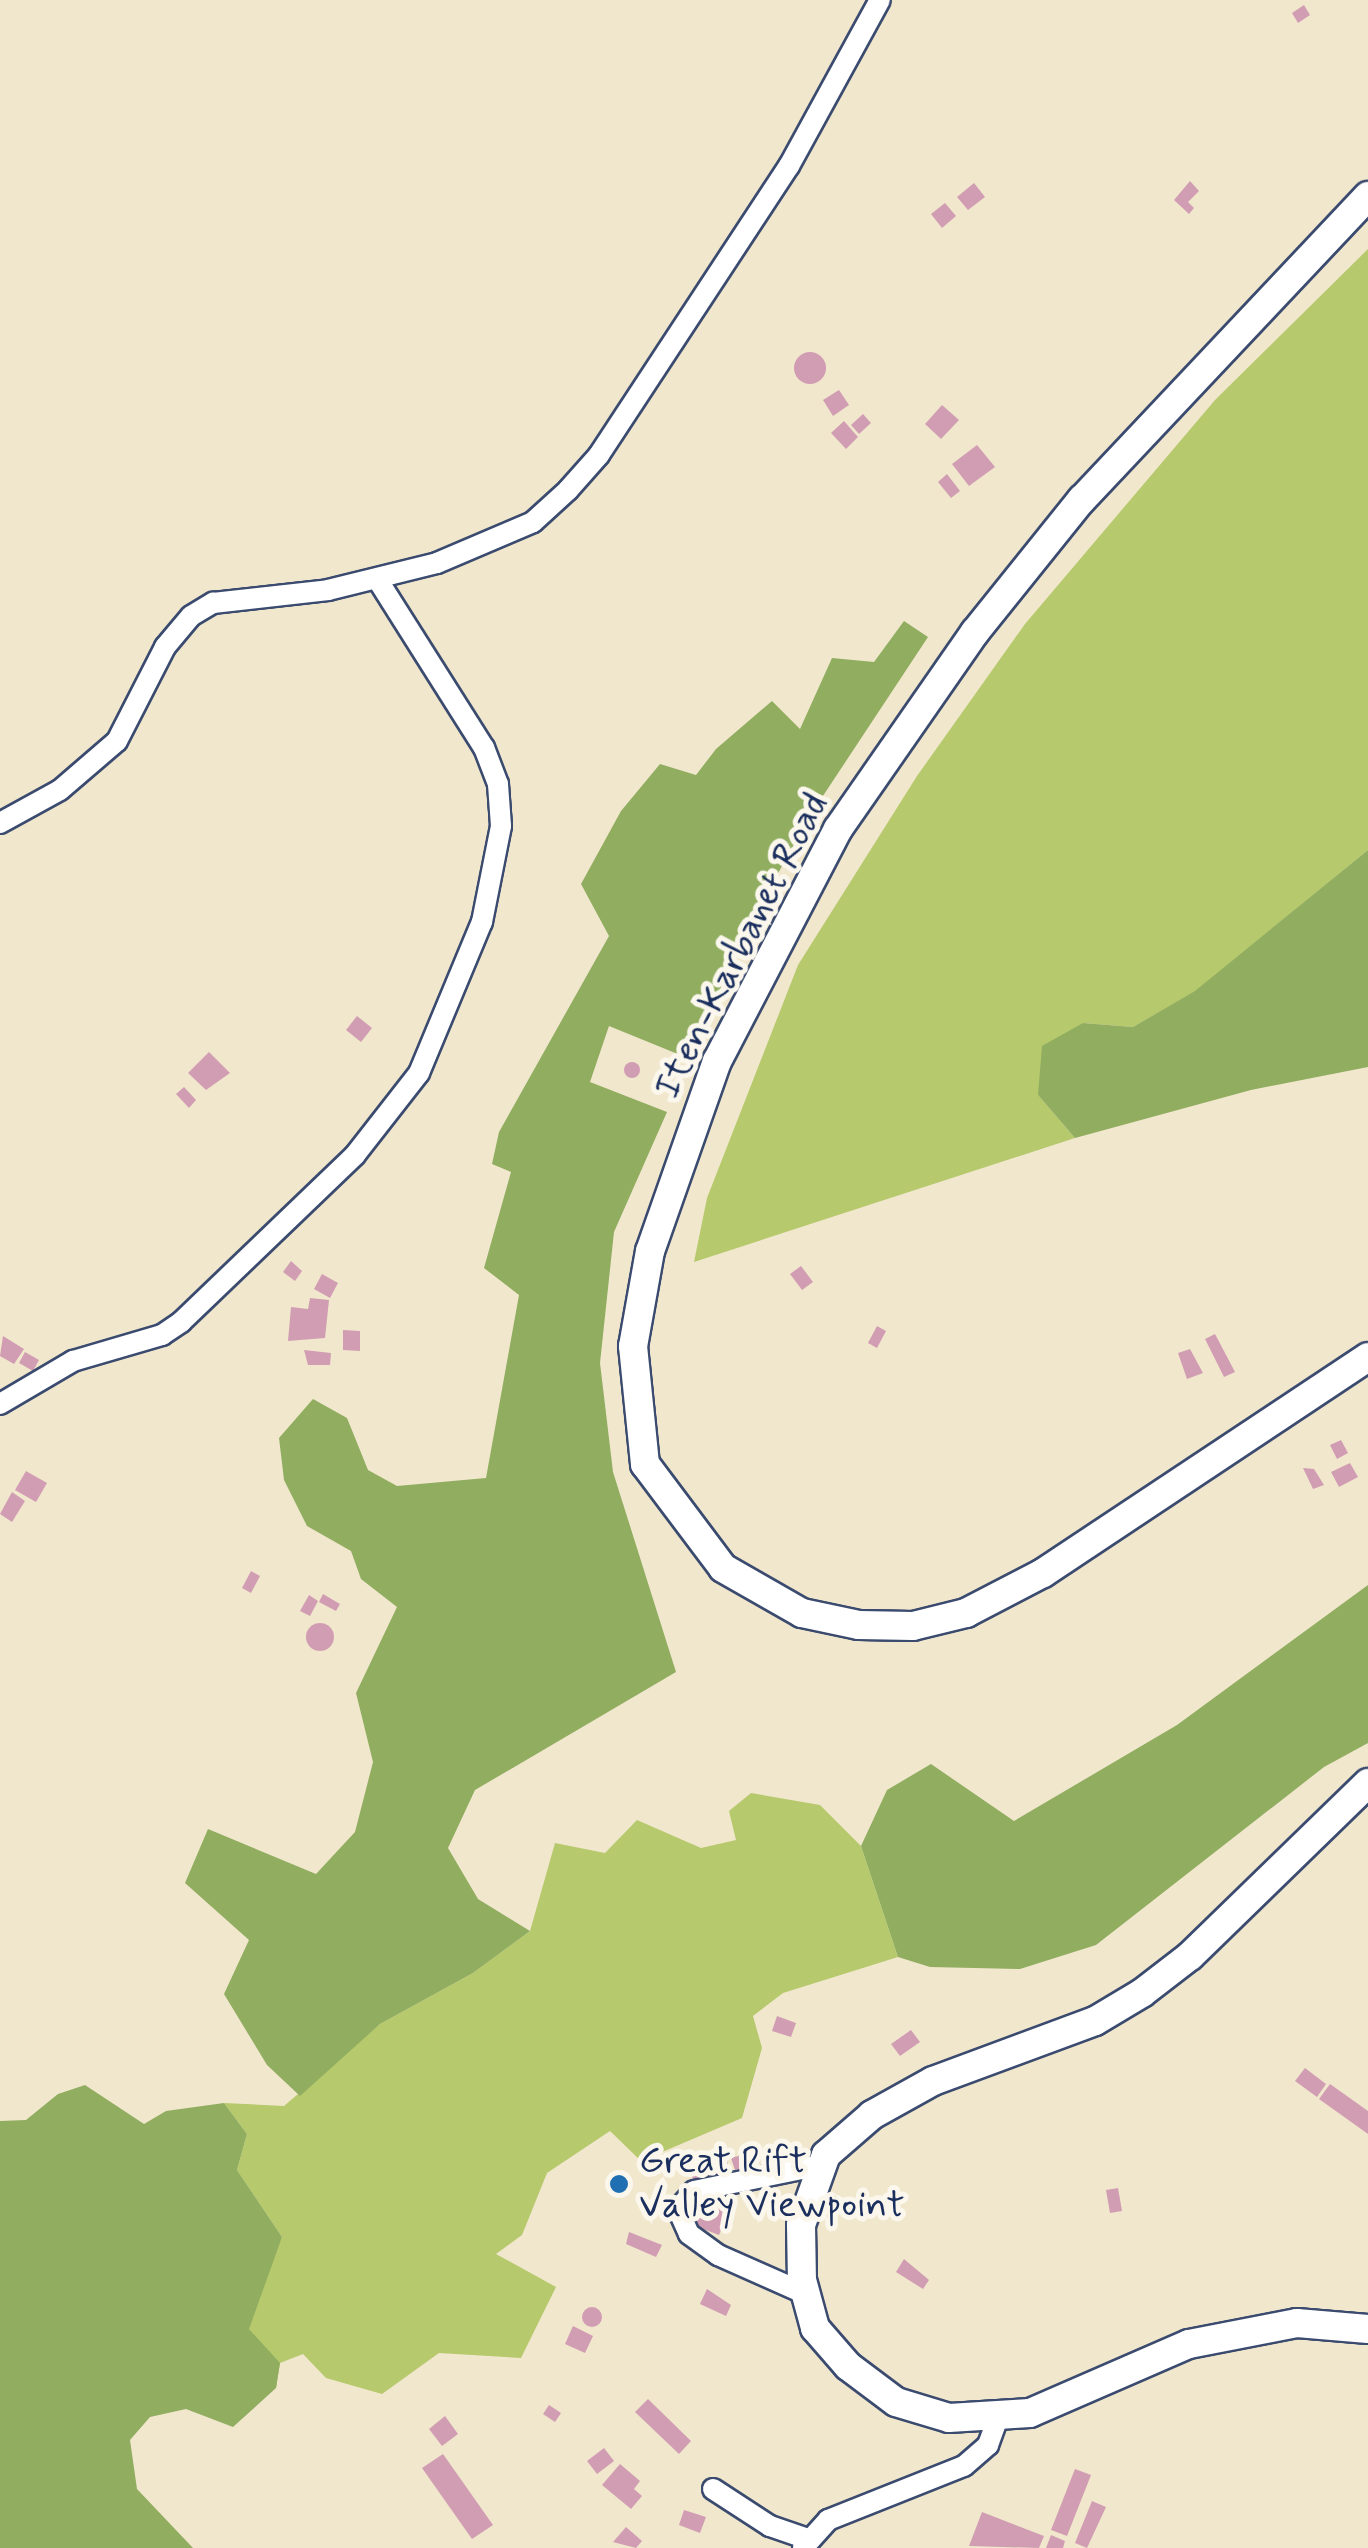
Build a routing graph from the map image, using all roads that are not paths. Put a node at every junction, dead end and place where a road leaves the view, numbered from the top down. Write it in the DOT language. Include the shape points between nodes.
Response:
graph roads {
  1 [pos="880,0"];
  2 [pos="1368,196"];
  3 [pos="377,579"];
  4 [pos="0,823"];
  5 [pos="1368,1357"];
  6 [pos="0,1404"];
  7 [pos="1368,1783"];
  8 [pos="822,2165"];
  9 [pos="806,2294"];
  10 [pos="1368,2329"];
  11 [pos="998,2417"];
  12 [pos="714,2489"];
  13 [pos="806,2544"];
  1 -- 3 [label="street" via="790,166 599,455 533,522 478,549"];
  2 -- 5 [label="main road, Iten-Karbanet Road" via="1082,500 974,632 838,830 717,1061 650,1251 633,1346 645,1464 723,1568 802,1613 859,1625 914,1626 966,1613 1043,1573"];
  3 -- 4 [label="street" via="213,603 191,616 166,647 117,741 60,790"];
  3 -- 6 [label="street" via="484,748 498,784 501,826 482,922 419,1073 355,1155 180,1322 162,1335 74,1361"];
  7 -- 8 [label="main road" via="1190,1956 1142,1993 1056,2038 933,2081 872,2114"];
  8 -- 9 [label="main road" via="801,2225"];
  8 -- 9 [label="street" via="694,2191 678,2209 688,2234 718,2255"];
  9 -- 11 [label="main road" via="815,2328 848,2366 896,2402 948,2418"];
  10 -- 11 [label="main road" via="1296,2323 1189,2344 1090,2390"];
  11 -- 13 [label="street" via="988,2445 964,2466 828,2520"];
  12 -- 13 [label="street"];
}
